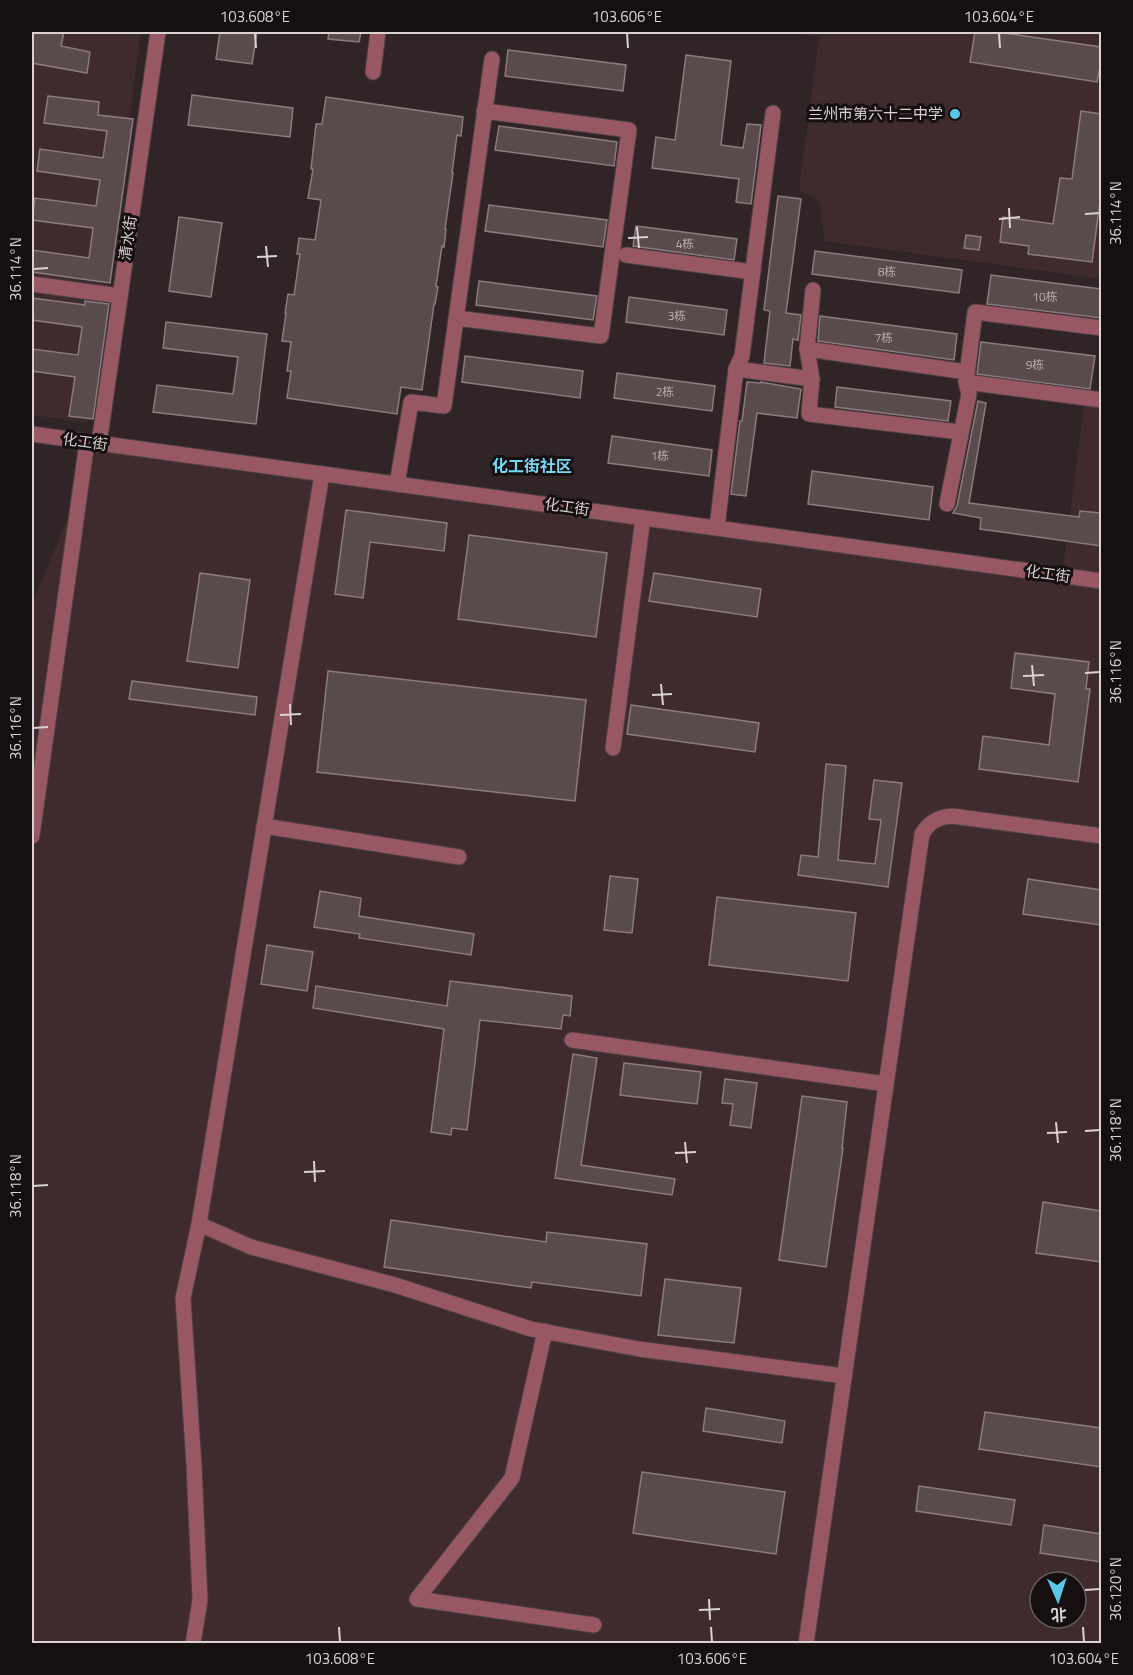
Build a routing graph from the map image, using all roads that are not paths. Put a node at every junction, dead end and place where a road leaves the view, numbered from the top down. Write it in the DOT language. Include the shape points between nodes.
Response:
graph roads {
  1 [pos="158,32"];
  2 [pos="378,32"];
  3 [pos="492,59"];
  4 [pos="373,72"];
  5 [pos="484,111"];
  6 [pos="773,113"];
  7 [pos="626,255"];
  8 [pos="753,272"];
  9 [pos="32,284"];
  10 [pos="813,290"];
  11 [pos="120,296"];
  12 [pos="456,318"];
  13 [pos="1101,328"];
  14 [pos="807,349"];
  15 [pos="736,369"];
  16 [pos="966,377"];
  17 [pos="812,379"];
  18 [pos="1101,399"];
  19 [pos="960,432"];
  20 [pos="32,434"];
  21 [pos="93,443"];
  22 [pos="322,474"];
  23 [pos="397,484"];
  24 [pos="947,504"];
  25 [pos="643,518"];
  26 [pos="717,528"];
  27 [pos="1101,581"];
  28 [pos="613,748"];
  29 [pos="264,826"];
  30 [pos="32,836"];
  31 [pos="1101,836"];
  32 [pos="459,857"];
  33 [pos="572,1040"];
  34 [pos="886,1084"];
  35 [pos="199,1224"];
  36 [pos="545,1331"];
  37 [pos="844,1376"];
  38 [pos="594,1626"];
  39 [pos="193,1644"];
  40 [pos="806,1644"];
  1 -- 11 [label="street, 清水街"];
  2 -- 4 [label="street"];
  3 -- 5 [label="street"];
  5 -- 12 [label="street"];
  5 -- 12 [label="street" via="629,130 602,336"];
  6 -- 8 [label="street"];
  7 -- 8 [label="street"];
  8 -- 15 [label="street" via="742,356"];
  9 -- 11 [label="street"];
  10 -- 14 [label="street"];
  11 -- 21 [label="street, 清水街"];
  12 -- 23 [label="street" via="444,406 411,402"];
  13 -- 16 [label="street" via="975,312"];
  14 -- 16 [label="street"];
  14 -- 17 [label="street"];
  15 -- 17 [label="street"];
  15 -- 26 [label="street"];
  16 -- 18 [label="street"];
  16 -- 19 [label="street" via="969,394"];
  17 -- 19 [label="street" via="809,414"];
  19 -- 24 [label="street"];
  20 -- 21 [label="street, 化工街"];
  21 -- 22 [label="street, 化工街"];
  21 -- 30 [label="street, 清水街"];
  22 -- 23 [label="street, 化工街"];
  22 -- 29 [label="street"];
  23 -- 25 [label="street, 化工街"];
  25 -- 26 [label="street, 化工街"];
  25 -- 28 [label="street"];
  26 -- 27 [label="street, 化工街"];
  29 -- 32 [label="street"];
  29 -- 35 [label="street"];
  31 -- 34 [label="street" via="952,816 927,826 922,834"];
  33 -- 34 [label="street"];
  34 -- 37 [label="street"];
  35 -- 36 [label="street" via="251,1247 395,1285"];
  35 -- 39 [label="street" via="183,1298 200,1600"];
  36 -- 37 [label="street" via="639,1349"];
  36 -- 38 [label="street" via="512,1478 417,1599"];
  37 -- 40 [label="street"];
}
